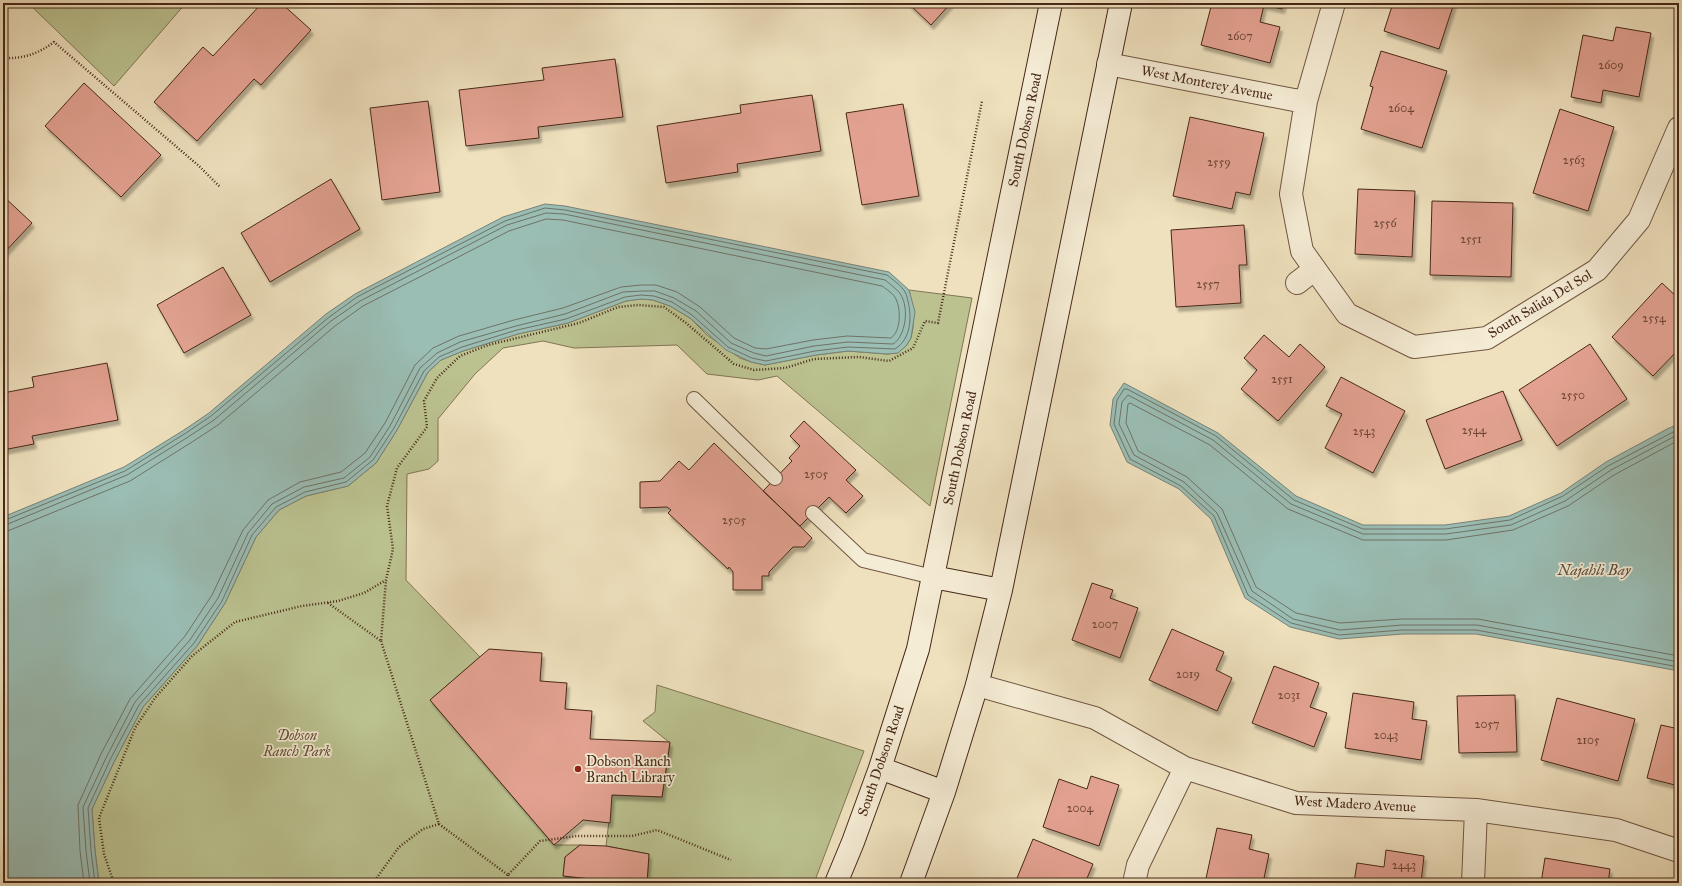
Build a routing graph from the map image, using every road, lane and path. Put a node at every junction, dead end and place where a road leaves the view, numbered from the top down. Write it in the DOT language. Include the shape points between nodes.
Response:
graph roads {
  1 [pos="1051,3"];
  2 [pos="1121,3"];
  3 [pos="1334,3"];
  4 [pos="3,58"];
  5 [pos="1108,64"];
  6 [pos="1306,100"];
  7 [pos="982,101"];
  8 [pos="1679,128"];
  9 [pos="220,187"];
  10 [pos="1315,269"];
  11 [pos="1297,283"];
  12 [pos="694,400"];
  13 [pos="775,478"];
  14 [pos="813,514"];
  15 [pos="933,577"];
  16 [pos="386,580"];
  17 [pos="1001,590"];
  18 [pos="327,603"];
  19 [pos="381,641"];
  20 [pos="977,685"];
  21 [pos="880,768"];
  22 [pos="1185,768"];
  23 [pos="944,792"];
  24 [pos="1476,810"];
  25 [pos="439,824"];
  26 [pos="1679,850"];
  27 [pos="731,860"];
  28 [pos="508,875"];
  29 [pos="114,883"];
  30 [pos="373,883"];
  31 [pos="508,883"];
  32 [pos="836,883"];
  33 [pos="911,883"];
  34 [pos="1134,883"];
  35 [pos="1473,883"];
  1 -- 15 [label="main road, South Dobson Road"];
  2 -- 5 [label="main road"];
  3 -- 6 [label="main road"];
  4 -- 9 [label="path" via="28,57 54,42 199,166"];
  5 -- 6 [label="main road, West Monterey Avenue" via="1294,100"];
  5 -- 17 [label="main road"];
  6 -- 10 [label="main road" via="1291,194 1302,251"];
  7 -- 16 [label="path" via="938,323 925,321 914,348 889,361 859,358 814,359 785,368 754,370 734,364 664,307 638,305 618,307 579,323 488,345 460,356 436,378 424,401 427,428 397,468 386,506 393,549"];
  8 -- 10 [label="main road, South Salida Del Sol" via="1639,220 1597,270 1487,338 1414,347 1347,314"];
  10 -- 11 [label="main road"];
  12 -- 13 [label="lane"];
  14 -- 15 [label="lane" via="863,560"];
  15 -- 17 [label="main road"];
  15 -- 21 [label="main road, South Dobson Road" via="918,649"];
  16 -- 18 [label="path" via="364,592"];
  16 -- 19 [label="path"];
  17 -- 20 [label="main road"];
  18 -- 19 [label="path"];
  18 -- 29 [label="path" via="302,606 235,622 192,656 155,698 135,728 99,818 104,854"];
  19 -- 25 [label="path"];
  20 -- 22 [label="main road, West Madero Avenue" via="1095,718"];
  20 -- 23 [label="main road"];
  21 -- 23 [label="main road"];
  21 -- 32 [label="main road, South Dobson Road"];
  22 -- 24 [label="main road, West Madero Avenue" via="1296,803"];
  22 -- 34 [label="main road" via="1138,865"];
  23 -- 33 [label="main road"];
  24 -- 26 [label="main road, West Madero Avenue" via="1616,830"];
  24 -- 35 [label="main road"];
  25 -- 28 [label="path"];
  25 -- 30 [label="path" via="423,828 399,847"];
  27 -- 28 [label="path" via="657,830 632,836 577,836 540,841"];
  28 -- 31 [label="path"];
}
